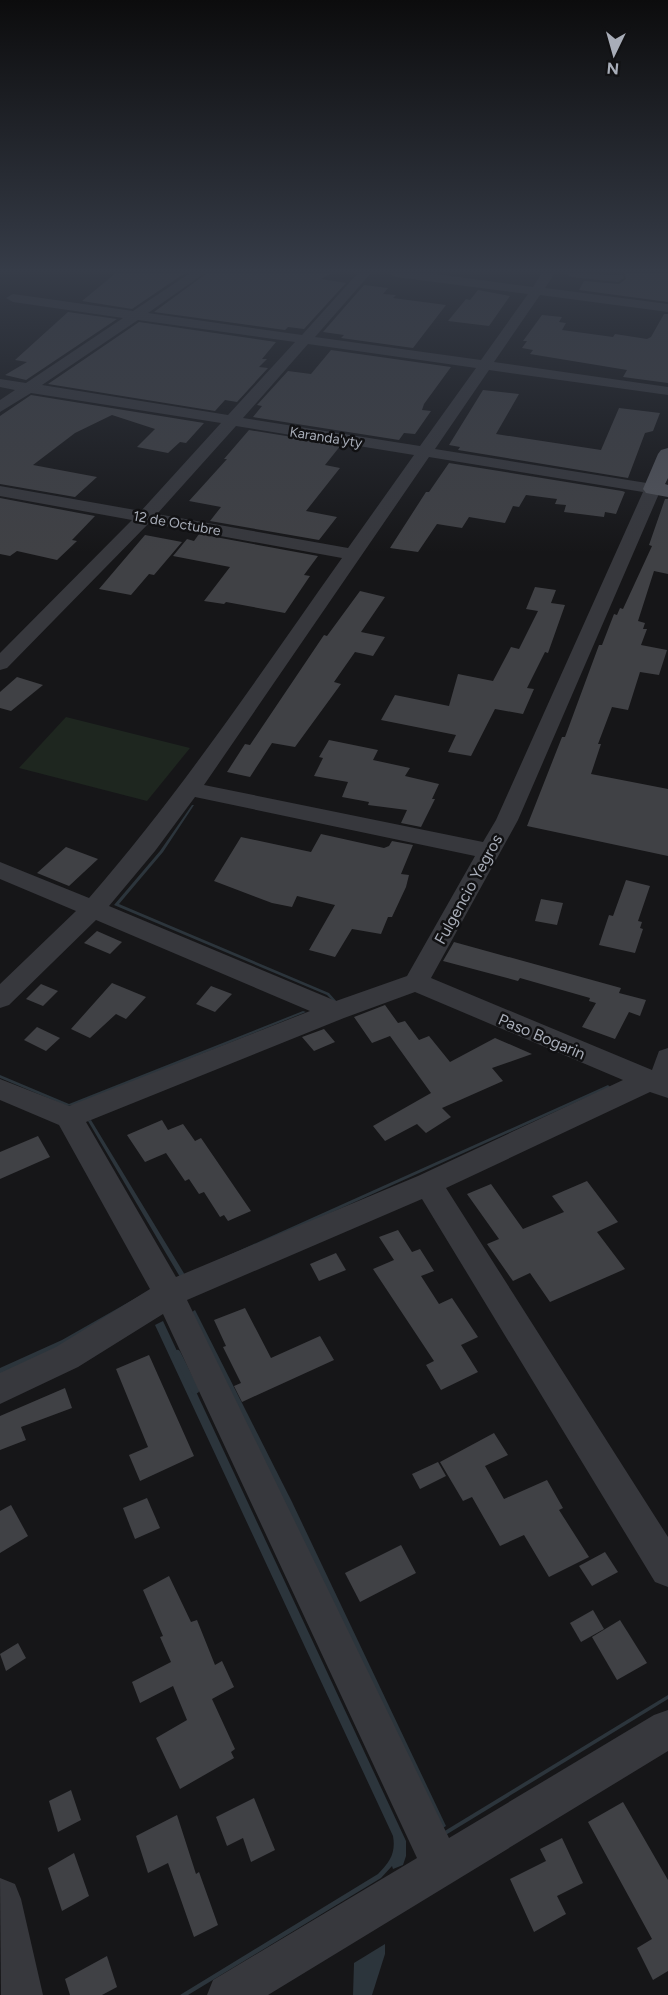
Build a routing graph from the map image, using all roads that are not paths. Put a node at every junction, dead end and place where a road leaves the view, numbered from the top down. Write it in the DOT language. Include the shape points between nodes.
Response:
graph roads {
  1 [pos="59,366"];
  2 [pos="281,366"];
  3 [pos="485,366"];
  4 [pos="494,366"];
  5 [pos="0,383"];
  6 [pos="28,387"];
  7 [pos="668,391"];
  8 [pos="0,407"];
  9 [pos="231,422"];
  10 [pos="426,453"];
  11 [pos="668,454"];
  12 [pos="660,490"];
  13 [pos="0,491"];
  14 [pos="145,517"];
  15 [pos="355,555"];
  16 [pos="0,664"];
  17 [pos="190,789"];
  18 [pos="489,851"];
  19 [pos="0,870"];
  20 [pos="94,909"];
  21 [pos="416,982"];
  22 [pos="0,999"];
  23 [pos="335,1011"];
  24 [pos="668,1058"];
  25 [pos="659,1085"];
  26 [pos="0,1089"];
  27 [pos="69,1117"];
  28 [pos="428,1184"];
  29 [pos="169,1294"];
  30 [pos="0,1389"];
  31 [pos="668,1569"];
  32 [pos="668,1729"];
  33 [pos="431,1871"];
  34 [pos="0,1899"];
  35 [pos="22,1995"];
  36 [pos="228,1995"];
  1 -- 6 [label="street"];
  2 -- 9 [label="street"];
  3 -- 10 [label="street"];
  4 -- 7 [label="street"];
  5 -- 6 [label="street, Karanda'yty"];
  6 -- 8 [label="street"];
  6 -- 9 [label="street, Karanda'yty"];
  9 -- 10 [label="street, Karanda'yty"];
  9 -- 14 [label="street"];
  10 -- 12 [label="street, Karanda'yty"];
  10 -- 15 [label="street"];
  11 -- 12 [label="main road, Fulgencio Yegros"];
  12 -- 18 [label="street, Fulgencio Yegros"];
  13 -- 14 [label="street, 12 de Octubre"];
  14 -- 15 [label="street, 12 de Octubre"];
  14 -- 16 [label="street"];
  15 -- 17 [label="street"];
  17 -- 18 [label="street"];
  17 -- 20 [label="street"];
  18 -- 21 [label="street, Fulgencio Yegros"];
  19 -- 20 [label="street"];
  20 -- 22 [label="street"];
  20 -- 23 [label="street"];
  21 -- 23 [label="street"];
  21 -- 25 [label="street, Paso Bogarin"];
  23 -- 27 [label="street"];
  24 -- 25 [label="street"];
  25 -- 28 [label="street"];
  26 -- 27 [label="street"];
  27 -- 29 [label="street"];
  28 -- 29 [label="street"];
  28 -- 31 [label="street"];
  29 -- 30 [label="street" via="77,1352"];
  29 -- 33 [label="street"];
  32 -- 33 [label="street"];
  33 -- 36 [label="street"];
  34 -- 35 [label="street"];
}
